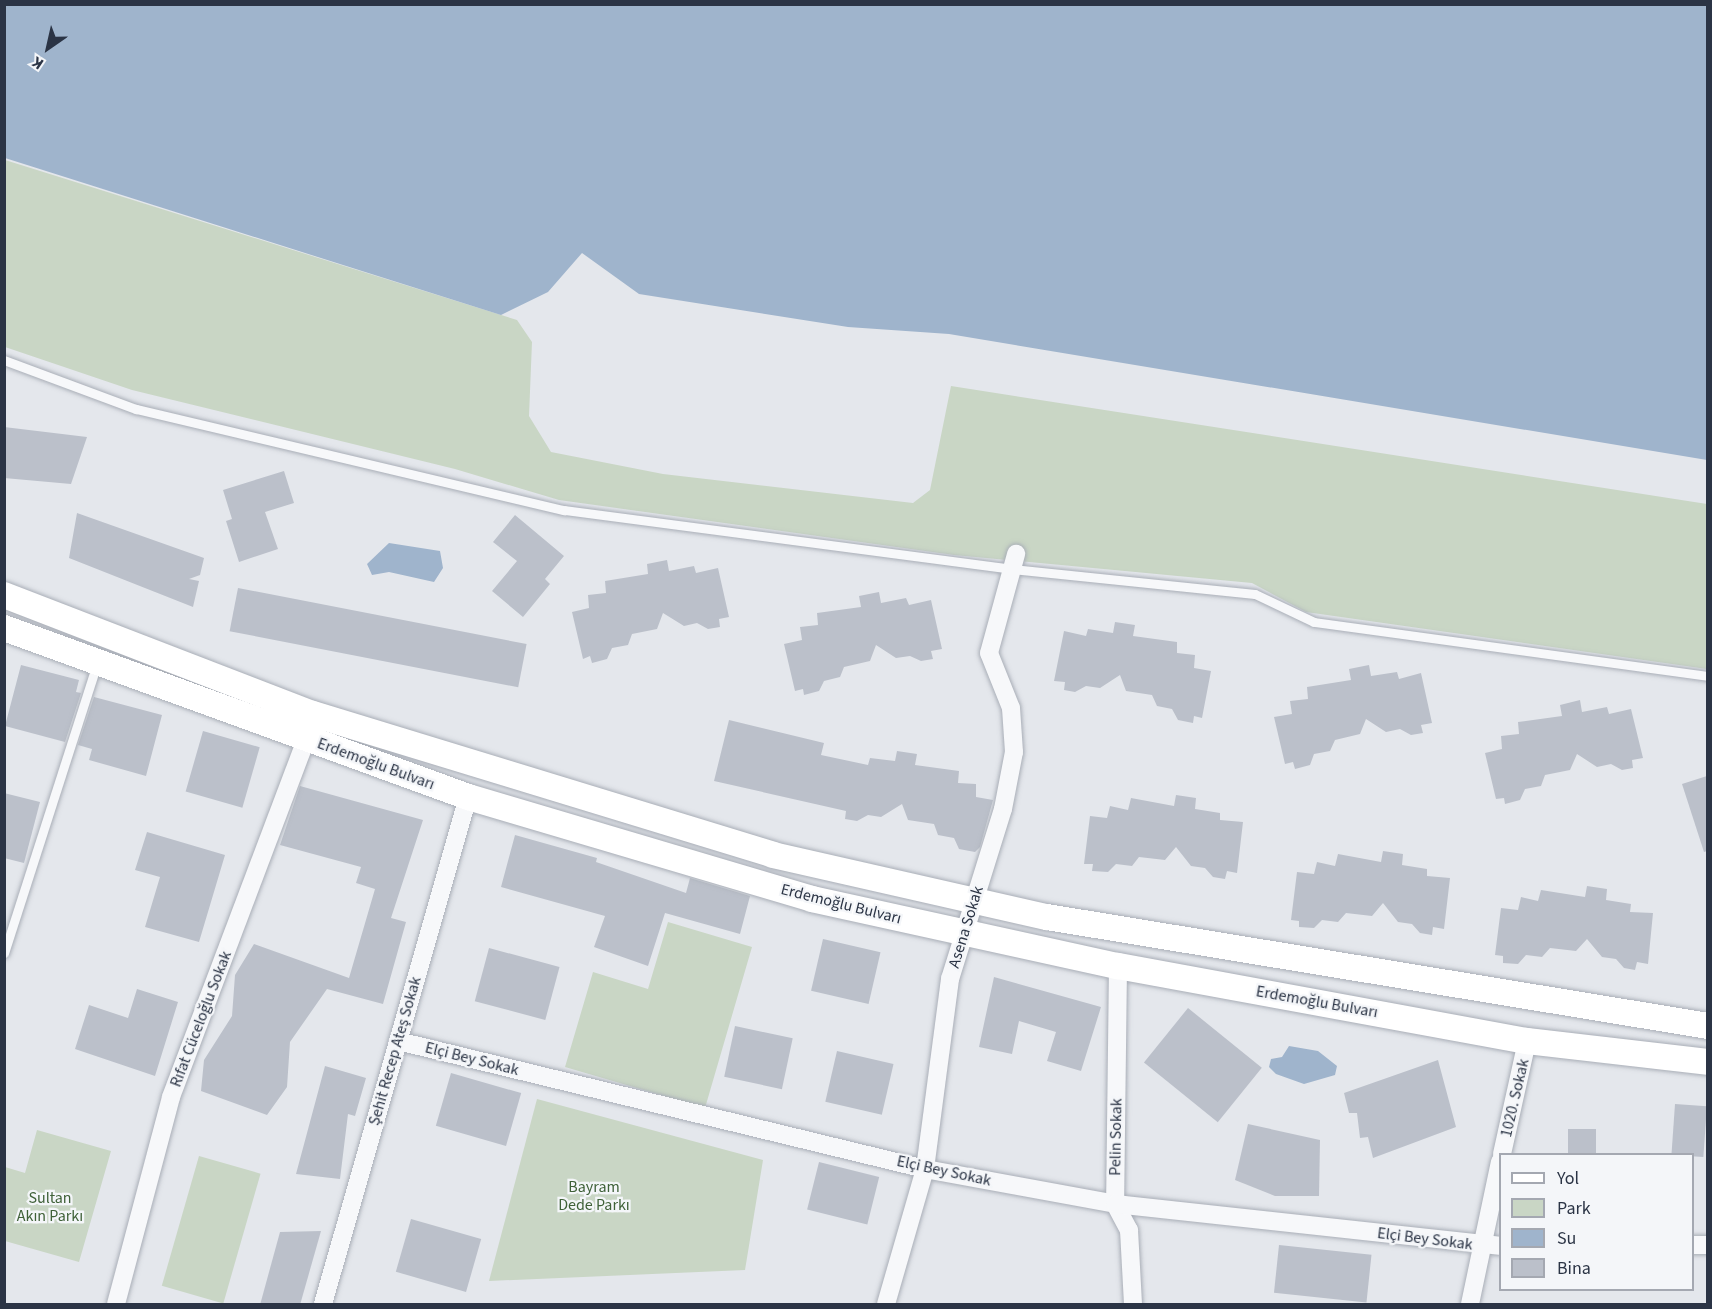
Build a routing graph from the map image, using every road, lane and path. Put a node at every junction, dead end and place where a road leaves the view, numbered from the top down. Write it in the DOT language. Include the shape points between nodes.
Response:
graph roads {
  1 [pos="4,360"];
  2 [pos="1014,562"];
  3 [pos="4,595"];
  4 [pos="4,628"];
  5 [pos="97,664"];
  6 [pos="1707,676"];
  7 [pos="306,739"];
  8 [pos="468,797"];
  9 [pos="976,898"];
  10 [pos="963,932"];
  11 [pos="4,952"];
  12 [pos="1118,966"];
  13 [pos="1707,1026"];
  14 [pos="398,1041"];
  15 [pos="1527,1041"];
  16 [pos="1707,1062"];
  17 [pos="1502,1153"];
  18 [pos="1499,1167"];
  19 [pos="925,1169"];
  20 [pos="1115,1204"];
  21 [pos="1482,1246"];
  22 [pos="1499,1246"];
  23 [pos="1138,1304"];
  24 [pos="116,1305"];
  25 [pos="323,1305"];
  26 [pos="886,1305"];
  27 [pos="1470,1305"];
  1 -- 2 [label="lane" via="136,409 564,510"];
  2 -- 6 [label="lane" via="1255,594 1314,622"];
  2 -- 9 [label="street, Asena Sokak" via="989,653 1011,708 1014,753 1003,809"];
  3 -- 9 [label="main road, Erdemoğlu Bulvarı" via="313,714 773,855"];
  4 -- 5 [label="main road, Erdemoğlu Bulvarı"];
  5 -- 7 [label="main road, Erdemoğlu Bulvarı"];
  5 -- 11 [label="lane"];
  7 -- 8 [label="main road, Erdemoğlu Bulvarı"];
  7 -- 24 [label="street, Rıfat Cüceloğlu Sokak" via="171,1097"];
  8 -- 10 [label="main road, Erdemoğlu Bulvarı" via="812,898"];
  8 -- 14 [label="street, Şehit Recep Ateş Sokak"];
  9 -- 10 [label="street, Asena Sokak"];
  9 -- 13 [label="main road, Erdemoğlu Bulvarı" via="1058,919"];
  10 -- 12 [label="main road, Erdemoğlu Bulvarı"];
  10 -- 19 [label="street, Asena Sokak" via="950,979"];
  12 -- 15 [label="main road, Erdemoğlu Bulvarı"];
  12 -- 20 [label="street, Pelin Sokak"];
  14 -- 19 [label="street, Elçi Bey Sokak"];
  14 -- 25 [label="street, Şehit Recep Ateş Sokak"];
  15 -- 16 [label="main road, Erdemoğlu Bulvarı"];
  15 -- 17 [label="street, 1020. Sokak"];
  18 -- 21 [label="street"];
  19 -- 20 [label="street, Elçi Bey Sokak"];
  19 -- 26 [label="street, Asena Sokak"];
  20 -- 21 [label="street, Elçi Bey Sokak"];
  20 -- 23 [label="street, Pelin Sokak" via="1129,1230"];
  21 -- 22 [label="street, Elçi Bey Sokak"];
  21 -- 27 [label="street"];
}
